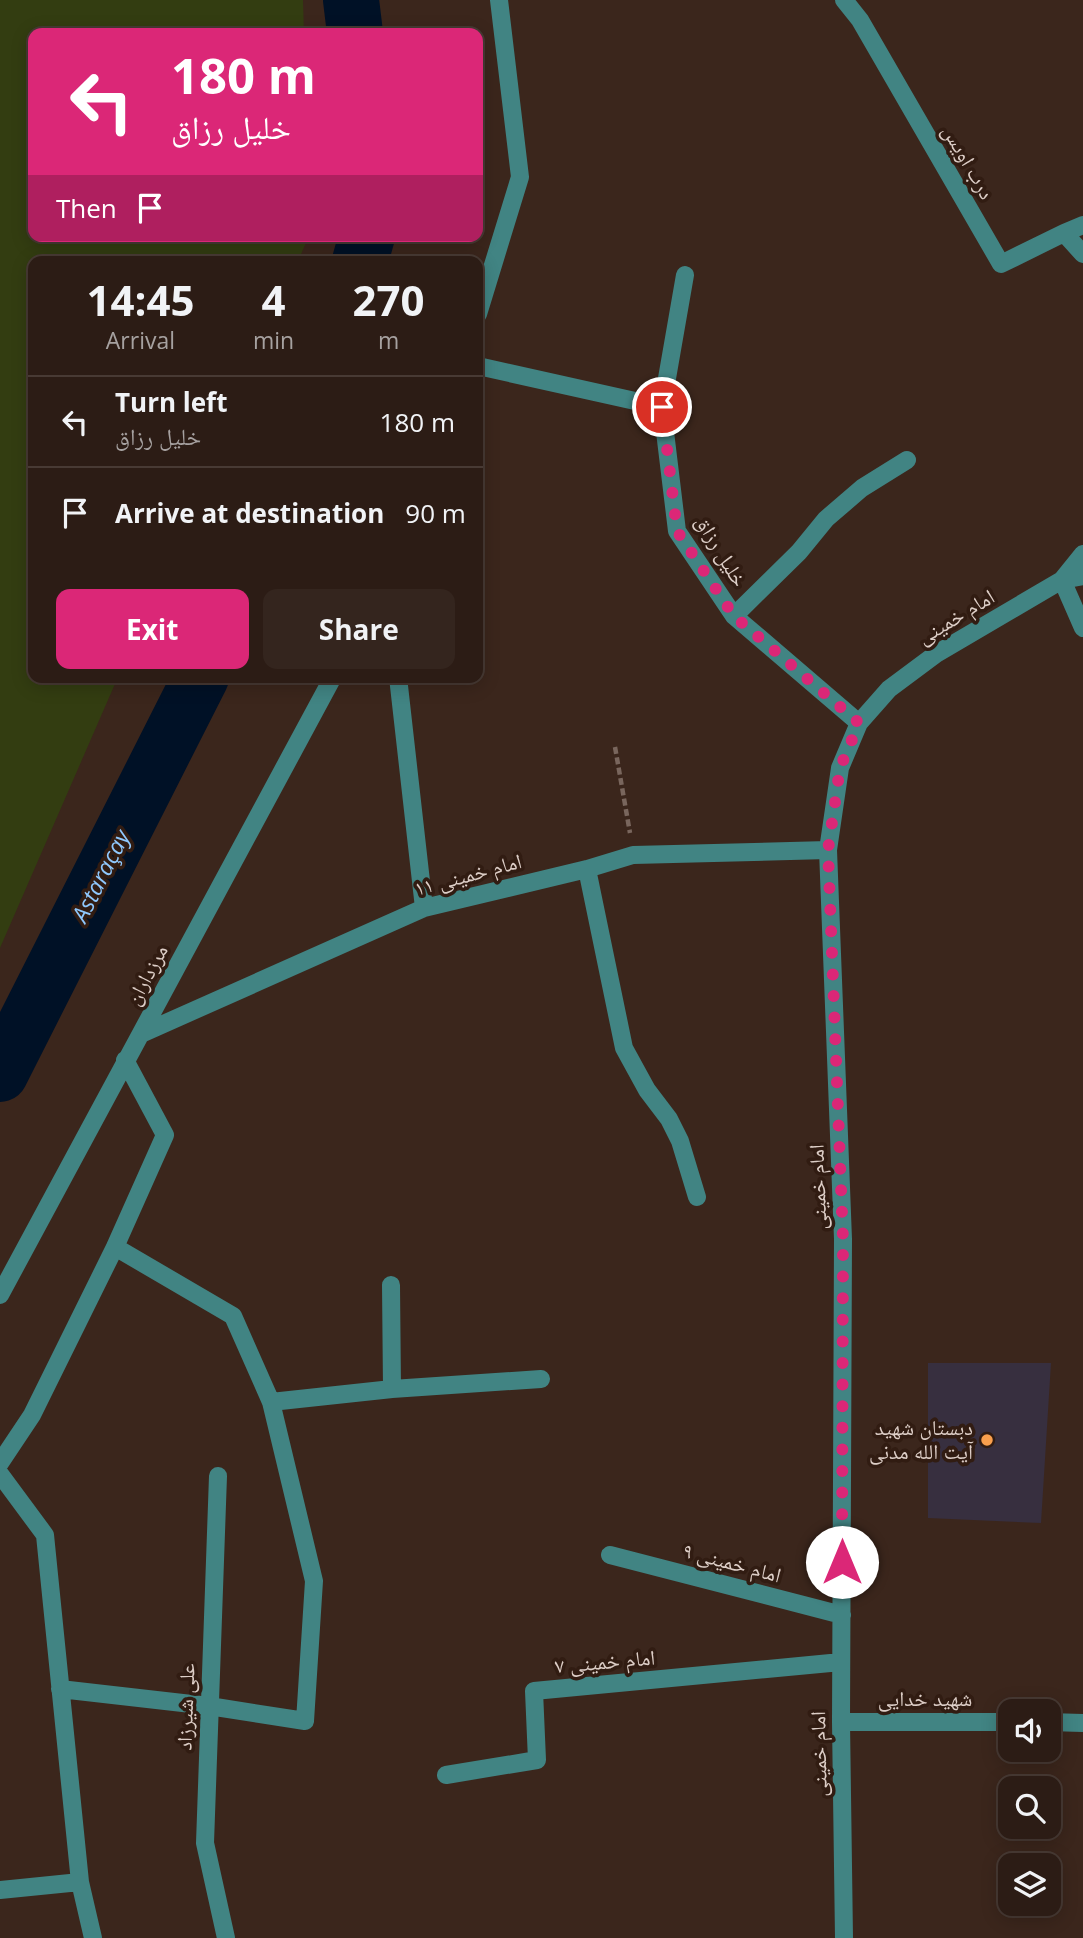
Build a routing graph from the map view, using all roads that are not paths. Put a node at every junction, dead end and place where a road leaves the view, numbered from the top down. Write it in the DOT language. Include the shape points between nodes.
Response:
graph roads {
  1 [pos="499,0"];
  2 [pos="844,0"];
  3 [pos="1083,225"];
  4 [pos="1064,233"];
  5 [pos="1083,254"];
  6 [pos="685,275"];
  7 [pos="483,298"];
  8 [pos="483,367"];
  9 [pos="662,407"];
  10 [pos="907,460"];
  11 [pos="1083,554"];
  12 [pos="1083,576"];
  13 [pos="1062,580"];
  14 [pos="734,616"];
  15 [pos="1083,628"];
  16 [pos="330,683"];
  17 [pos="399,683"];
  18 [pos="859,723"];
  19 [pos="828,850"];
  20 [pos="587,869"];
  21 [pos="424,908"];
  22 [pos="141,1034"];
  23 [pos="125,1060"];
  24 [pos="697,1197"];
  25 [pos="115,1247"];
  26 [pos="391,1285"];
  27 [pos="0,1295"];
  28 [pos="541,1379"];
  29 [pos="392,1389"];
  30 [pos="271,1402"];
  31 [pos="0,1463"];
  32 [pos="0,1474"];
  33 [pos="218,1476"];
  34 [pos="610,1555"];
  35 [pos="842,1615"];
  36 [pos="841,1662"];
  37 [pos="60,1689"];
  38 [pos="209,1706"];
  39 [pos="841,1722"];
  40 [pos="998,1722"];
  41 [pos="1061,1722"];
  42 [pos="1083,1723"];
  43 [pos="446,1775"];
  44 [pos="80,1882"];
  45 [pos="0,1890"];
  46 [pos="93,1938"];
  47 [pos="226,1938"];
  48 [pos="844,1938"];
  1 -- 7 [label="street" via="520,177"];
  2 -- 4 [label="street, درب اویس" via="860,20 1001,264"];
  3 -- 4 [label="street"];
  4 -- 5 [label="street"];
  6 -- 9 [label="street, خلیل رزاق"];
  8 -- 9 [label="street"];
  9 -- 14 [label="street, خلیل رزاق" via="677,531"];
  10 -- 14 [label="street" via="862,488 826,519"];
  11 -- 13 [label="street, امام خمینی"];
  12 -- 13 [label="street"];
  13 -- 15 [label="street"];
  13 -- 18 [label="street, امام خمینی" via="936,654 889,689"];
  14 -- 18 [label="street, خلیل رزاق"];
  16 -- 22 [label="street, مرزداران"];
  17 -- 21 [label="street"];
  18 -- 19 [label="street, امام خمینی" via="840,768"];
  19 -- 20 [label="street, امام خمینی ۱۱" via="634,855"];
  19 -- 35 [label="street, امام خمینی" via="843,1239"];
  20 -- 21 [label="street, امام خمینی ۱۱"];
  20 -- 24 [label="street" via="624,1048 680,1141"];
  21 -- 22 [label="street, امام خمینی ۱۱"];
  22 -- 23 [label="street, مرزداران"];
  23 -- 25 [label="street" via="165,1135"];
  23 -- 27 [label="street, مرزداران"];
  25 -- 30 [label="street" via="233,1316"];
  25 -- 31 [label="street" via="32,1415"];
  26 -- 29 [label="street"];
  28 -- 29 [label="street"];
  29 -- 30 [label="street"];
  30 -- 38 [label="street" via="314,1581 305,1721"];
  32 -- 37 [label="street" via="45,1535"];
  33 -- 38 [label="street, علی شیرزاد"];
  34 -- 35 [label="street, امام خمینی ۹"];
  35 -- 36 [label="street, امام خمینی"];
  36 -- 39 [label="street, امام خمینی"];
  36 -- 43 [label="street, امام خمینی ۷" via="534,1691 537,1759"];
  37 -- 38 [label="street"];
  37 -- 44 [label="street"];
  38 -- 47 [label="street, علی شیرزاد" via="205,1843"];
  39 -- 40 [label="street, شهید خدایی"];
  39 -- 48 [label="street, امام خمینی"];
  41 -- 42 [label="street"];
  44 -- 45 [label="street"];
  44 -- 46 [label="street"];
}
